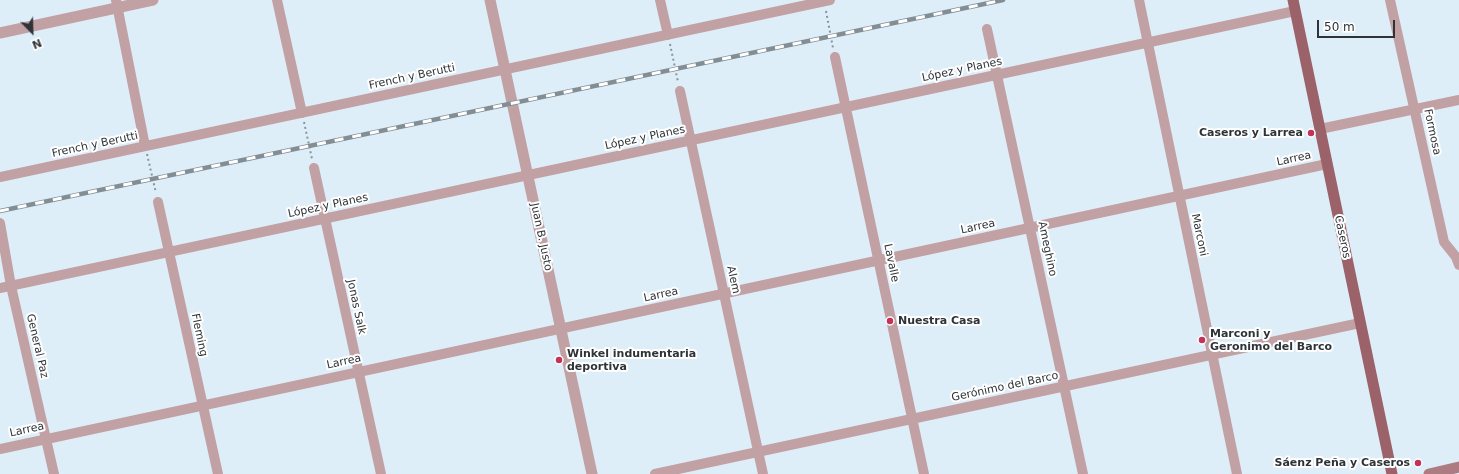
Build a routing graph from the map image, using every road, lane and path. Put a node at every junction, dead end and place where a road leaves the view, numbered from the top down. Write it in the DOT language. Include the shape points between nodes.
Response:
graph roads {
  1 [pos="153,0"];
  2 [pos="277,0"];
  3 [pos="490,0"];
  4 [pos="660,0"];
  5 [pos="825,0"];
  6 [pos="1138,0"];
  7 [pos="1390,0"];
  8 [pos="117,4"];
  9 [pos="1294,5"];
  10 [pos="987,29"];
  11 [pos="0,33"];
  12 [pos="668,35"];
  13 [pos="1146,42"];
  14 [pos="835,57"];
  15 [pos="505,69"];
  16 [pos="998,74"];
  17 [pos="680,91"];
  18 [pos="1459,100"];
  19 [pos="846,107"];
  20 [pos="1415,109"];
  21 [pos="302,113"];
  22 [pos="1320,129"];
  23 [pos="690,140"];
  24 [pos="145,146"];
  25 [pos="1327,164"];
  26 [pos="314,168"];
  27 [pos="528,175"];
  28 [pos="0,177"];
  29 [pos="1178,196"];
  30 [pos="158,202"];
  31 [pos="325,218"];
  32 [pos="0,223"];
  33 [pos="1030,228"];
  34 [pos="169,252"];
  35 [pos="878,260"];
  36 [pos="1458,260"];
  37 [pos="11,286"];
  38 [pos="0,288"];
  39 [pos="724,293"];
  40 [pos="1360,323"];
  41 [pos="561,328"];
  42 [pos="1213,355"];
  43 [pos="358,372"];
  44 [pos="1064,386"];
  45 [pos="202,405"];
  46 [pos="912,419"];
  47 [pos="46,439"];
  48 [pos="0,448"];
  49 [pos="758,452"];
  50 [pos="1459,467"];
  51 [pos="54,474"];
  52 [pos="218,474"];
  53 [pos="381,474"];
  54 [pos="592,474"];
  55 [pos="655,474"];
  56 [pos="763,474"];
  57 [pos="924,474"];
  58 [pos="1083,474"];
  59 [pos="1238,474"];
  60 [pos="1392,474"];
  61 [pos="1429,474"];
  1 -- 8 [label="street"];
  2 -- 21 [label="street"];
  3 -- 15 [label="street, Juan B. Justo"];
  4 -- 12 [label="street"];
  5 -- 12 [label="street, French y Berutti"];
  5 -- 14 [label="path"];
  6 -- 13 [label="street, Marconi"];
  7 -- 20 [label="street, Formosa"];
  8 -- 11 [label="street"];
  8 -- 24 [label="street"];
  9 -- 13 [label="street, López y Planes"];
  9 -- 22 [label="main road, Caseros"];
  10 -- 16 [label="street, Ameghino"];
  12 -- 15 [label="street, French y Berutti"];
  12 -- 17 [label="path"];
  13 -- 16 [label="street, López y Planes"];
  13 -- 29 [label="street, Marconi"];
  14 -- 19 [label="street, Lavalle"];
  15 -- 21 [label="street, French y Berutti"];
  15 -- 27 [label="street, Juan B. Justo"];
  16 -- 19 [label="street, López y Planes"];
  16 -- 33 [label="street, Ameghino"];
  17 -- 23 [label="street, Alem"];
  18 -- 20 [label="street"];
  19 -- 23 [label="street, López y Planes"];
  19 -- 35 [label="street, Lavalle"];
  20 -- 22 [label="street"];
  20 -- 36 [label="street, Formosa" via="1444,242"];
  21 -- 24 [label="street, French y Berutti"];
  21 -- 26 [label="path"];
  22 -- 25 [label="main road, Caseros"];
  23 -- 27 [label="street, López y Planes"];
  23 -- 39 [label="street, Alem"];
  24 -- 28 [label="street, French y Berutti"];
  24 -- 30 [label="path"];
  25 -- 29 [label="street, Larrea"];
  25 -- 40 [label="main road, Caseros"];
  26 -- 31 [label="street, Jonas Salk"];
  27 -- 31 [label="street, López y Planes"];
  27 -- 41 [label="street, Juan B. Justo"];
  29 -- 33 [label="street, Larrea"];
  29 -- 42 [label="street, Marconi"];
  30 -- 34 [label="street, Fleming"];
  31 -- 34 [label="street, López y Planes"];
  31 -- 43 [label="street, Jonas Salk"];
  32 -- 37 [label="street, General Paz"];
  33 -- 35 [label="street, Larrea"];
  33 -- 44 [label="street, Ameghino"];
  34 -- 37 [label="street, López y Planes"];
  34 -- 45 [label="street, Fleming"];
  35 -- 39 [label="street, Larrea"];
  35 -- 46 [label="street, Lavalle"];
  37 -- 38 [label="street, López y Planes"];
  37 -- 47 [label="street, General Paz"];
  39 -- 41 [label="street, Larrea"];
  39 -- 49 [label="street, Alem"];
  40 -- 42 [label="street, Gerónimo del Barco"];
  40 -- 60 [label="main road, Caseros"];
  41 -- 43 [label="street, Larrea"];
  41 -- 54 [label="street, Juan B. Justo"];
  42 -- 44 [label="street, Gerónimo del Barco"];
  42 -- 59 [label="street, Marconi"];
  43 -- 45 [label="street, Larrea"];
  43 -- 53 [label="street, Jonas Salk"];
  44 -- 46 [label="street, Gerónimo del Barco"];
  44 -- 58 [label="street, Ameghino"];
  45 -- 47 [label="street, Larrea"];
  45 -- 52 [label="street, Fleming"];
  46 -- 49 [label="street, Gerónimo del Barco"];
  46 -- 57 [label="street, Lavalle"];
  47 -- 48 [label="street, Larrea"];
  47 -- 51 [label="street, General Paz"];
  49 -- 55 [label="street, Gerónimo del Barco"];
  49 -- 56 [label="street, Alem"];
  50 -- 61 [label="main road"];
}
